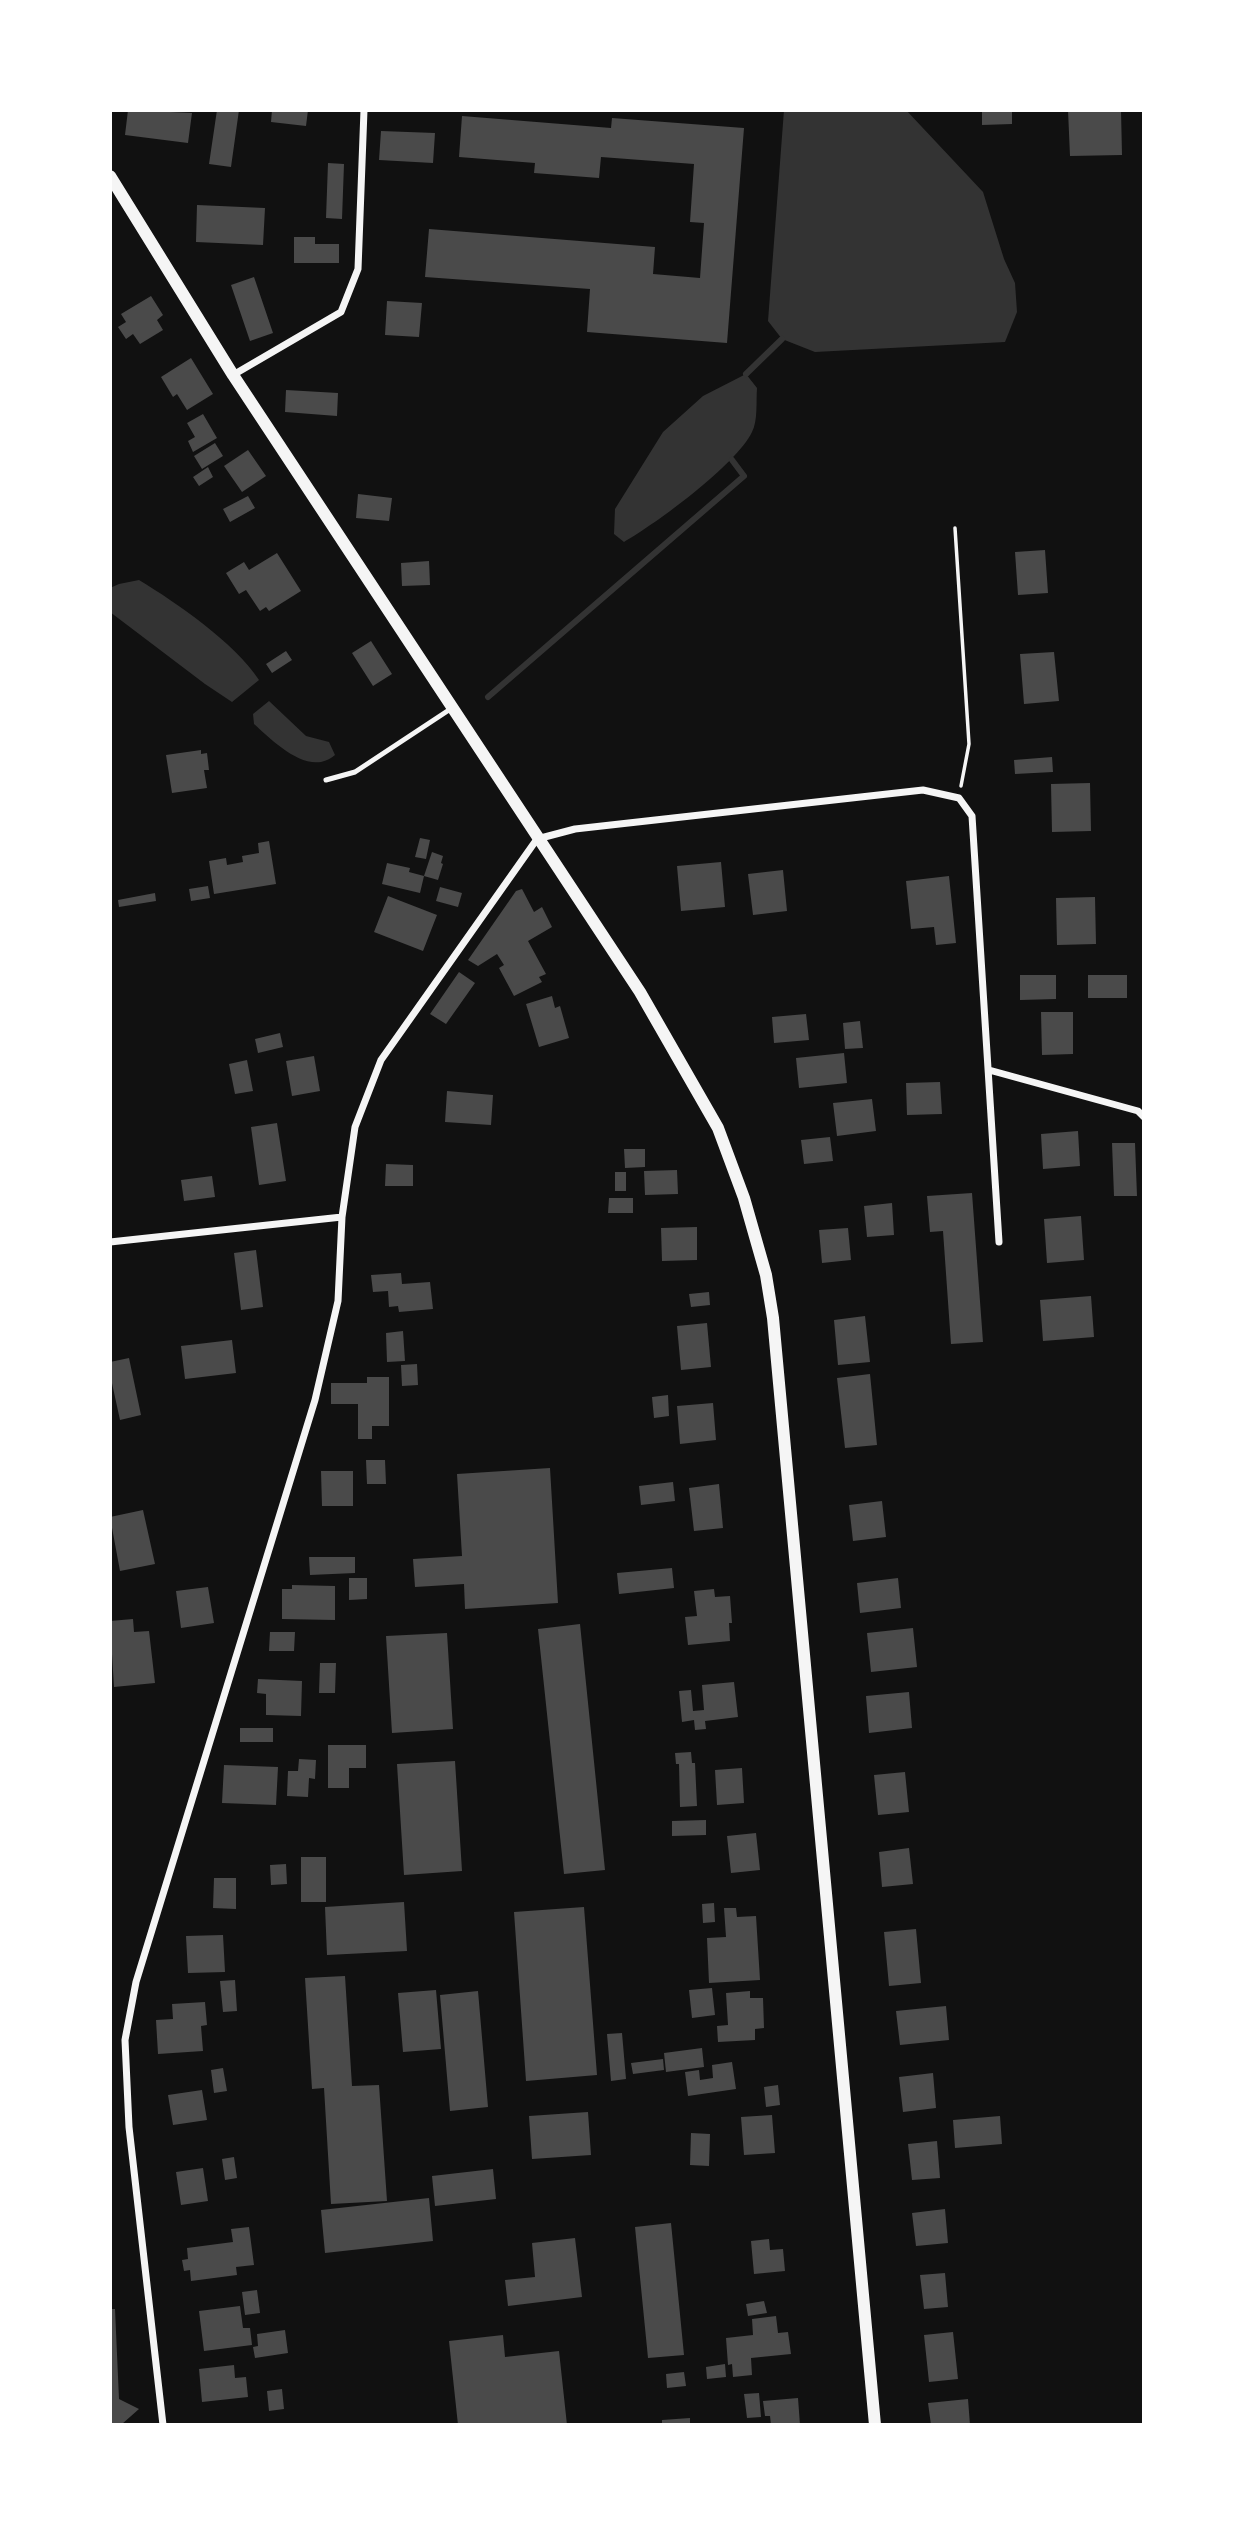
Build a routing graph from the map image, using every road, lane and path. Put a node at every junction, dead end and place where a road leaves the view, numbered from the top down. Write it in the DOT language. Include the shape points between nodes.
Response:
graph roads {
  1 [pos="364,110"];
  2 [pos="110,177"];
  3 [pos="233,375"];
  4 [pos="955,528"];
  5 [pos="452,708"];
  6 [pos="326,780"];
  7 [pos="959,798"];
  8 [pos="537,839"];
  9 [pos="989,1070"];
  10 [pos="1144,1117"];
  11 [pos="342,1217"];
  12 [pos="110,1242"];
  13 [pos="999,1242"];
  14 [pos="163,2425"];
  15 [pos="875,2425"];
  1 -- 3 [label="street" via="358,269 341,312"];
  2 -- 3 [label="street"];
  3 -- 5 [label="street"];
  4 -- 7 [label="path" via="969,744"];
  5 -- 6 [label="lane" via="355,772"];
  5 -- 8 [label="street"];
  7 -- 8 [label="street" via="923,790 575,829"];
  7 -- 9 [label="street" via="972,816"];
  8 -- 11 [label="street" via="381,1060 355,1127"];
  8 -- 15 [label="street" via="640,992 718,1128 766,1275"];
  9 -- 10 [label="street" via="1138,1111"];
  9 -- 13 [label="street"];
  11 -- 12 [label="street"];
  11 -- 14 [label="street" via="338,1301 315,1400 175,1850 124,2040 129,2127"];
}
